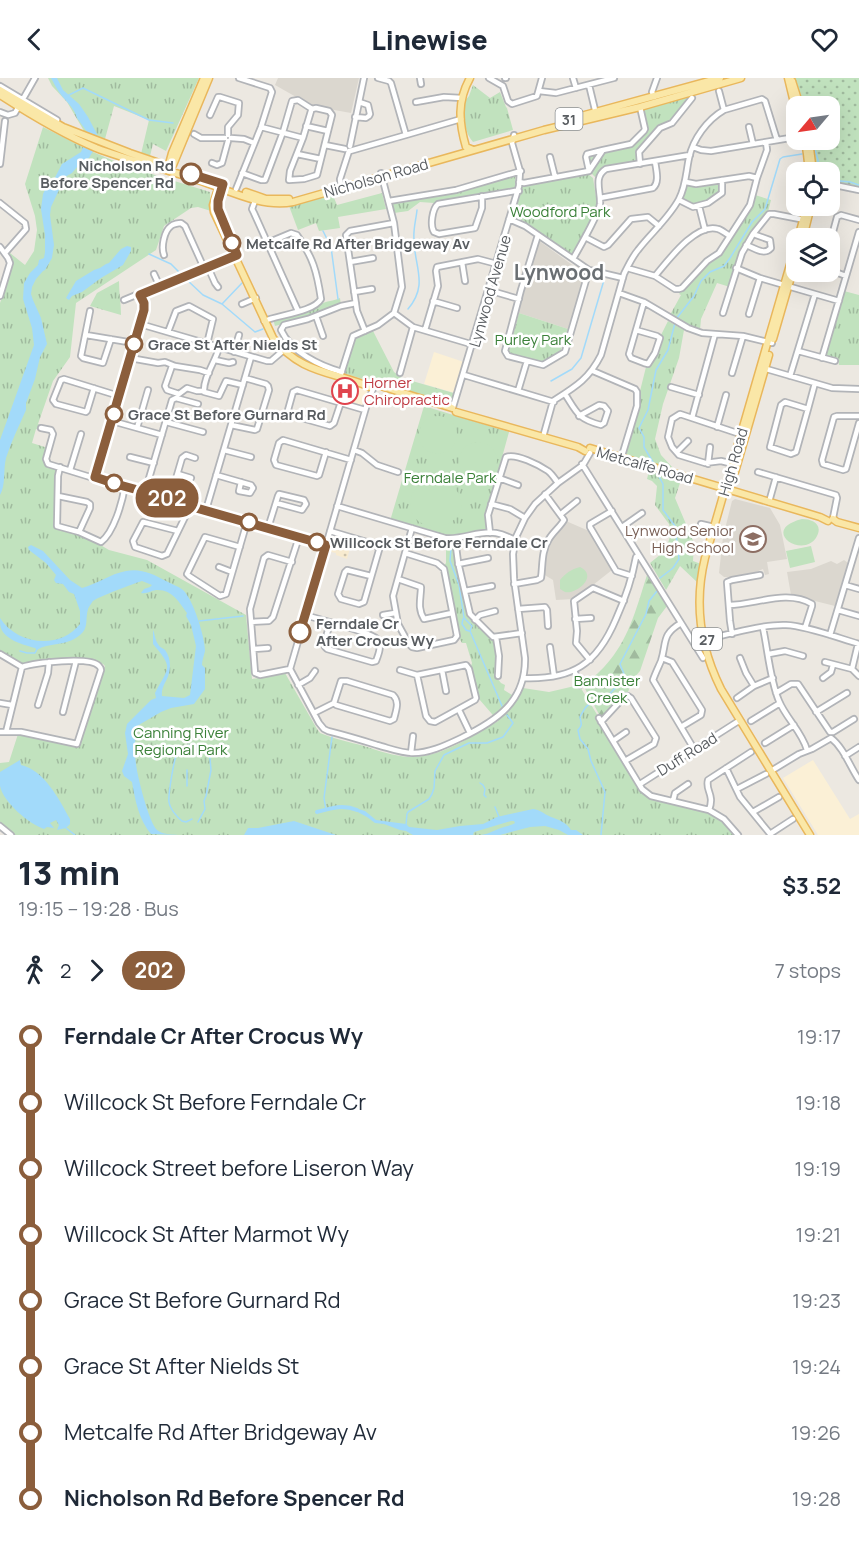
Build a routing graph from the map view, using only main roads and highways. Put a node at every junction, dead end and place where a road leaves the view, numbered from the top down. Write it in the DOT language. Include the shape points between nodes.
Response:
graph roads {
  1 [pos="206,78"];
  2 [pos="470,78"];
  3 [pos="720,78"];
  4 [pos="741,78"];
  5 [pos="790,78"];
  6 [pos="0,88"];
  7 [pos="654,93"];
  8 [pos="0,95"];
  9 [pos="793,96"];
  10 [pos="796,96"];
  11 [pos="665,100"];
  12 [pos="21,103"];
  13 [pos="651,104"];
  14 [pos="596,114"];
  15 [pos="461,119"];
  16 [pos="513,137"];
  17 [pos="181,144"];
  18 [pos="102,147"];
  19 [pos="470,149"];
  20 [pos="172,153"];
  21 [pos="153,161"];
  22 [pos="169,169"];
  23 [pos="180,170"];
  24 [pos="220,185"];
  25 [pos="256,198"];
  26 [pos="788,282"];
  27 [pos="788,282"];
  28 [pos="787,286"];
  29 [pos="743,435"];
  30 [pos="727,490"];
  31 [pos="858,528"];
  32 [pos="705,640"];
  33 [pos="743,723"];
  34 [pos="813,835"];
  1 -- 17 [label="main road"];
  1 -- 20 [label="main road"];
  2 -- 15 [label="main road" via="460,109"];
  3 -- 7 [label="main road, Nicholson Road / 31"];
  4 -- 11 [label="main road, Nicholson Road / 31"];
  5 -- 9 [label="main road"];
  5 -- 10 [label="main road"];
  6 -- 12 [label="main road, Nicholson Road / 31"];
  7 -- 11 [label="main road" via="657,99"];
  7 -- 13 [label="main road"];
  7 -- 14 [label="main road, Nicholson Road / 31"];
  8 -- 12 [label="main road, Nicholson Road / 31"];
  11 -- 13 [label="main road, Nicholson Road / 31"];
  12 -- 18 [label="main road, Nicholson Road / 31"];
  13 -- 14 [label="main road, Nicholson Road / 31"];
  14 -- 16 [label="main road, Nicholson Road / 31"];
  15 -- 19 [label="main road"];
  15 -- 19 [label="main road" via="465,145"];
  16 -- 19 [label="main road, Nicholson Road / 31"];
  16 -- 19 [label="main road, Nicholson Road / 31"];
  17 -- 22 [label="main road"];
  17 -- 23 [label="main road" via="176,163"];
  18 -- 21 [label="main road, Nicholson Road / 31"];
  18 -- 22 [label="main road, Nicholson Road / 31"];
  19 -- 25 [label="main road, Nicholson Road / 31" via="286,203 271,204"];
  20 -- 21 [label="main road" via="166,162"];
  20 -- 22 [label="main road"];
  21 -- 22 [label="main road, Nicholson Road / 31"];
  22 -- 23 [label="main road, Nicholson Road / 31"];
  22 -- 24 [label="main road, Nicholson Road / 31"];
  23 -- 24 [label="main road, Nicholson Road / 31"];
  24 -- 25 [label="main road, Nicholson Road / 31"];
  24 -- 25 [label="main road, Nicholson Road / 31"];
  24 -- 30 [label="main road, Metcalfe Road" via="213,209 273,338 304,365"];
  26 -- 28 [label="main road, High Road / 27"];
  27 -- 28 [label="main road, High Road / 27"];
  28 -- 29 [label="main road, High Road / 27"];
  29 -- 30 [label="main road, High Road / 27"];
  29 -- 30 [label="main road, High Road / 27"];
  30 -- 31 [label="main road, Metcalfe Road"];
  30 -- 32 [label="main road, High Road / 27" via="705,577"];
  30 -- 32 [label="main road, High Road / 27" via="700,582 699,609"];
  32 -- 33 [label="main road, High Road / 27"];
  32 -- 33 [label="main road, High Road / 27" via="712,672"];
  33 -- 34 [label="main road, High Road / 27"];
}
